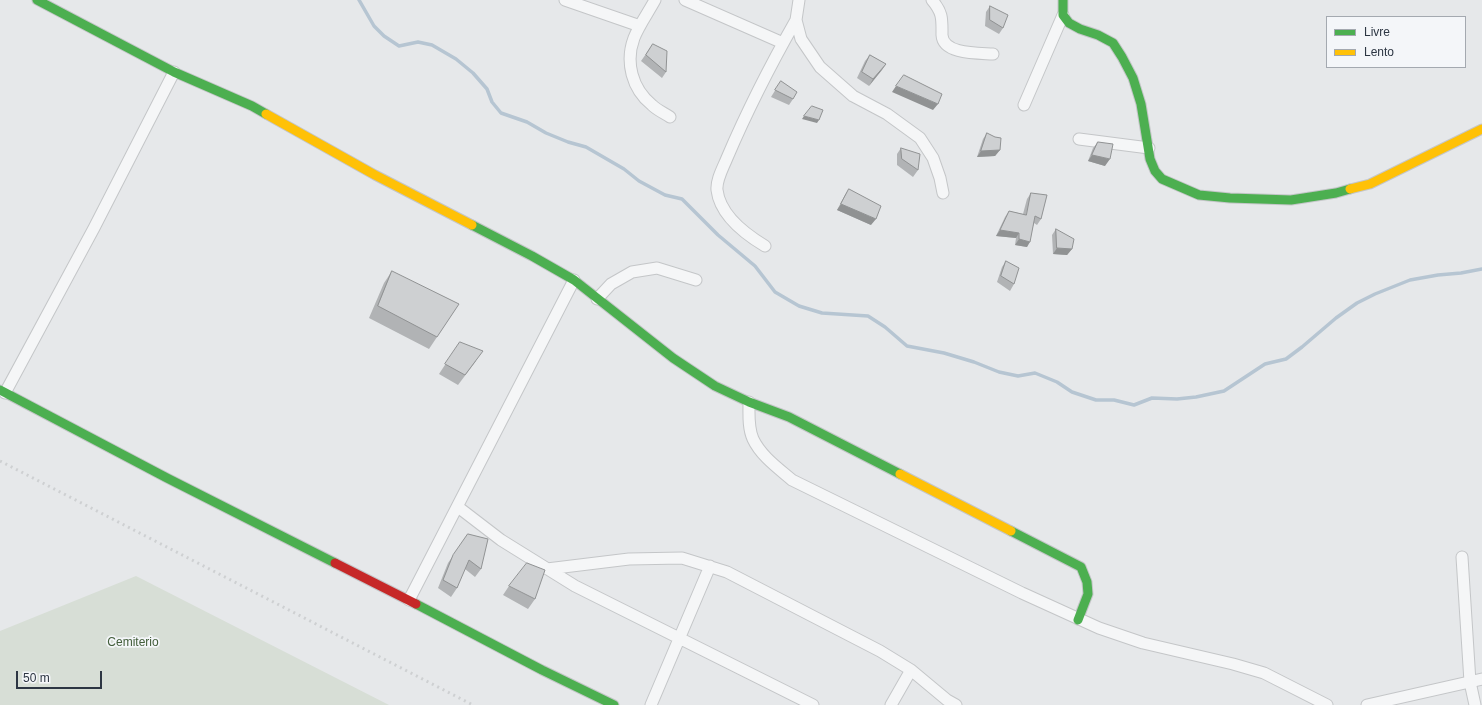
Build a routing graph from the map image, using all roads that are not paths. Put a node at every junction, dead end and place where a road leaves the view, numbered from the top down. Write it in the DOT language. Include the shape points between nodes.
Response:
graph roads {
  1 [pos="37,0"];
  2 [pos="565,0"];
  3 [pos="655,0"];
  4 [pos="685,0"];
  5 [pos="799,0"];
  6 [pos="932,0"];
  7 [pos="1063,0"];
  8 [pos="1063,15"];
  9 [pos="796,20"];
  10 [pos="640,26"];
  11 [pos="783,43"];
  12 [pos="993,54"];
  13 [pos="174,72"];
  14 [pos="1024,104"];
  15 [pos="670,117"];
  16 [pos="1482,128"];
  17 [pos="1079,138"];
  18 [pos="1148,148"];
  19 [pos="943,193"];
  20 [pos="765,246"];
  21 [pos="574,280"];
  22 [pos="696,280"];
  23 [pos="597,299"];
  24 [pos="3,392"];
  25 [pos="749,402"];
  26 [pos="458,507"];
  27 [pos="1462,556"];
  28 [pos="710,566"];
  29 [pos="547,569"];
  30 [pos="409,600"];
  31 [pos="1078,620"];
  32 [pos="680,639"];
  33 [pos="911,670"];
  34 [pos="1482,679"];
  35 [pos="1470,682"];
  36 [pos="1381,704"];
  37 [pos="614,705"];
  38 [pos="651,705"];
  39 [pos="813,705"];
  40 [pos="891,705"];
  41 [pos="956,705"];
  42 [pos="1327,705"];
  43 [pos="1367,705"];
  44 [pos="1475,705"];
  1 -- 13 [label="street"];
  2 -- 10 [label="street"];
  3 -- 10 [label="street"];
  4 -- 11 [label="street"];
  5 -- 9 [label="street"];
  6 -- 12 [label="street" via="942,17 942,37 948,46 960,52"];
  7 -- 8 [label="street"];
  8 -- 14 [label="street"];
  8 -- 18 [label="street" via="1069,23 1113,43 1122,57 1133,78 1141,104"];
  9 -- 11 [label="street"];
  9 -- 19 [label="street" via="801,39 820,67 853,96 887,114 920,138 932,158"];
  10 -- 15 [label="street" via="631,53 632,78 640,93 651,105"];
  11 -- 20 [label="street" via="735,138 719,176 717,189 720,203 730,217 750,237"];
  13 -- 21 [label="street" via="252,106 375,175"];
  13 -- 24 [label="street" via="94,228"];
  16 -- 18 [label="street" via="1370,184 1336,193 1291,200 1199,195 1162,179 1155,171"];
  17 -- 18 [label="street"];
  21 -- 23 [label="street"];
  21 -- 26 [label="street"];
  22 -- 23 [label="street" via="657,268 632,272 611,284"];
  23 -- 25 [label="street" via="673,358 715,386"];
  24 -- 30 [label="street"];
  25 -- 31 [label="street" via="753,439 766,458 792,480"];
  25 -- 31 [label="street" via="789,417 1082,567 1088,580 1088,595"];
  26 -- 29 [label="street" via="501,540"];
  26 -- 30 [label="street"];
  27 -- 35 [label="street"];
  28 -- 29 [label="street" via="682,558 629,559"];
  28 -- 32 [label="street"];
  28 -- 33 [label="street" via="832,625"];
  29 -- 32 [label="street" via="575,586"];
  30 -- 37 [label="street"];
  31 -- 42 [label="street" via="1143,643 1264,673"];
  32 -- 38 [label="street"];
  32 -- 39 [label="street"];
  33 -- 40 [label="street"];
  33 -- 41 [label="street"];
  34 -- 35 [label="street"];
  35 -- 36 [label="street"];
  35 -- 44 [label="street"];
  36 -- 43 [label="street"];
}
